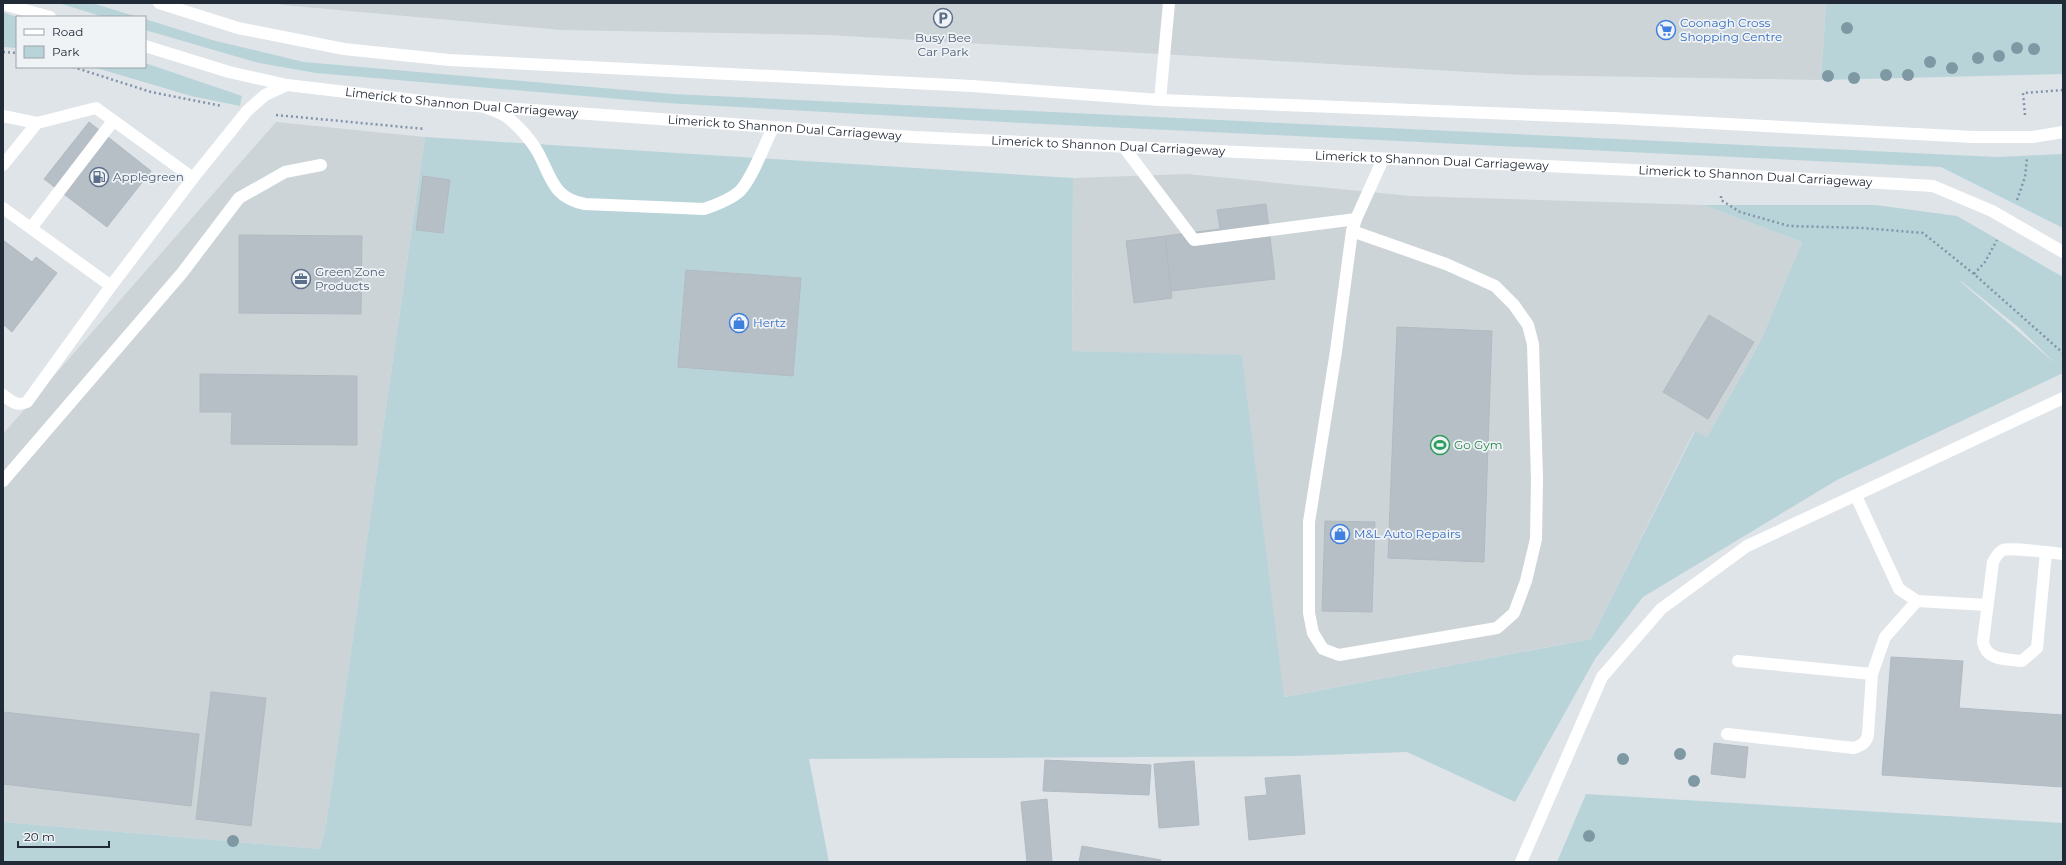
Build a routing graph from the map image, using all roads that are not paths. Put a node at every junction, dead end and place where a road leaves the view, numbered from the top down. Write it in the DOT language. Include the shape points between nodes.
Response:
graph roads {
  1 [pos="159,3"];
  2 [pos="1169,3"];
  3 [pos="3,4"];
  4 [pos="46,16"];
  5 [pos="146,46"];
  6 [pos="287,86"];
  7 [pos="1160,100"];
  8 [pos="486,107"];
  9 [pos="3,116"];
  10 [pos="113,121"];
  11 [pos="37,123"];
  12 [pos="774,128"];
  13 [pos="2063,132"];
  14 [pos="1123,146"];
  15 [pos="1382,159"];
  16 [pos="3,165"];
  17 [pos="321,165"];
  18 [pos="193,178"];
  19 [pos="3,208"];
  20 [pos="1356,218"];
  21 [pos="31,228"];
  22 [pos="1352,231"];
  23 [pos="2063,252"];
  24 [pos="111,286"];
  25 [pos="3,395"];
  26 [pos="2063,398"];
  27 [pos="3,481"];
  28 [pos="1856,496"];
  29 [pos="2046,552"];
  30 [pos="2063,554"];
  31 [pos="1917,600"];
  32 [pos="1986,604"];
  33 [pos="1738,661"];
  34 [pos="1872,674"];
  35 [pos="1727,734"];
  36 [pos="1520,862"];
  1 -- 7 [label="main road" via="238,28 344,49 449,60 972,86"];
  2 -- 7 [label="main road"];
  3 -- 4 [label="main road"];
  5 -- 6 [label="main road, Limerick to Shannon Dual Carriageway" via="229,72"];
  6 -- 8 [label="main road, Limerick to Shannon Dual Carriageway"];
  6 -- 18 [label="main road" via="265,95 247,111"];
  7 -- 13 [label="main road" via="1605,118 1973,137 2032,137"];
  8 -- 12 [label="main road, Limerick to Shannon Dual Carriageway"];
  8 -- 12 [label="main road" via="506,116 524,134 536,150 553,185 561,194 574,202 585,204 704,209 721,203 739,192"];
  9 -- 11 [label="main road"];
  10 -- 11 [label="main road" via="96,108"];
  10 -- 18 [label="main road"];
  10 -- 21 [label="main road"];
  11 -- 16 [label="main road"];
  12 -- 14 [label="main road, Limerick to Shannon Dual Carriageway" via="914,138"];
  14 -- 15 [label="main road, Limerick to Shannon Dual Carriageway"];
  14 -- 20 [label="main road" via="1194,240"];
  15 -- 20 [label="main road"];
  15 -- 23 [label="main road, Limerick to Shannon Dual Carriageway" via="1932,186 1992,211"];
  17 -- 27 [label="main road" via="285,172 239,198 182,273"];
  18 -- 24 [label="main road"];
  19 -- 21 [label="main road"];
  20 -- 22 [label="main road"];
  21 -- 24 [label="main road"];
  22 -- 22 [label="main road" via="1446,264 1495,286 1514,305 1528,325 1533,344 1536,540 1526,581 1514,613 1497,628 1339,655 1323,649 1313,633 1309,613 1309,522"];
  24 -- 25 [label="main road" via="27,402 16,404"];
  26 -- 28 [label="main road"];
  28 -- 31 [label="main road" via="1898,589"];
  28 -- 36 [label="main road" via="1747,546 1661,609 1602,677"];
  29 -- 30 [label="main road"];
  29 -- 32 [label="main road" via="2002,550 1993,562"];
  29 -- 32 [label="main road" via="2037,648 2022,661 1993,658 1984,648"];
  31 -- 32 [label="main road"];
  31 -- 34 [label="main road" via="1885,637"];
  33 -- 34 [label="main road"];
  34 -- 35 [label="main road" via="1868,735 1862,745 1854,748"];
}
